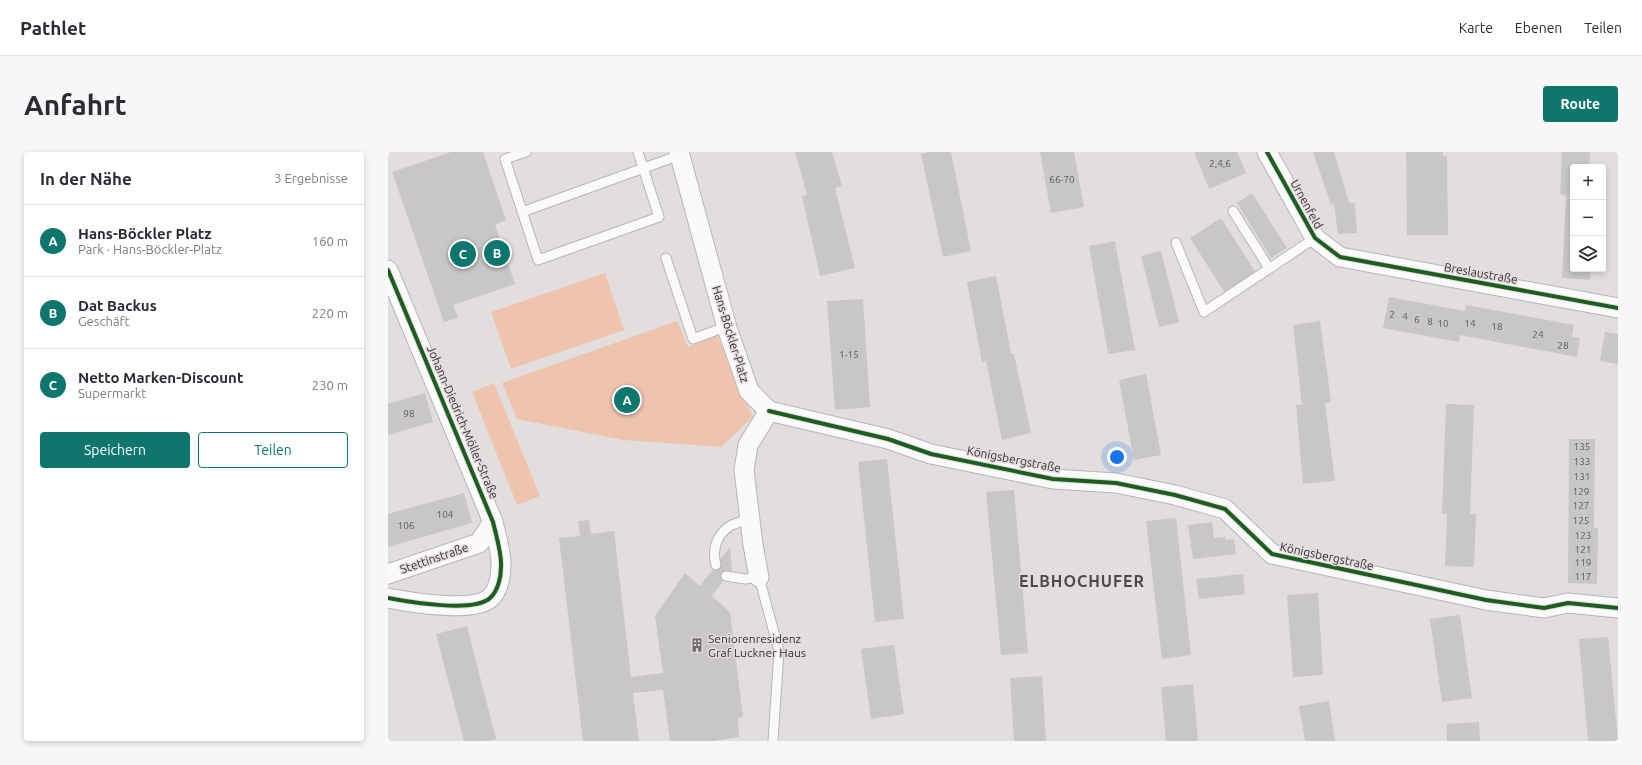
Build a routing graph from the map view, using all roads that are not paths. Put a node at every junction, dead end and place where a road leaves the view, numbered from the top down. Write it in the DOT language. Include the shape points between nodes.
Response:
graph roads {
  1 [pos="526,152"];
  2 [pos="638,152"];
  3 [pos="1267,152"];
  4 [pos="680,154"];
  5 [pos="643,168"];
  6 [pos="1233,211"];
  7 [pos="522,212"];
  8 [pos="1315,238"];
  9 [pos="1176,243"];
  10 [pos="1340,257"];
  11 [pos="666,258"];
  12 [pos="1269,268"];
  13 [pos="388,270"];
  14 [pos="1618,308"];
  15 [pos="727,328"];
  16 [pos="769,411"];
  17 [pos="751,518"];
  18 [pos="494,522"];
  19 [pos="716,565"];
  20 [pos="388,574"];
  21 [pos="726,576"];
  22 [pos="759,577"];
  23 [pos="388,598"];
  24 [pos="1618,608"];
  25 [pos="773,741"];
  1 -- 7 [label="lane" via="505,159"];
  2 -- 5 [label="lane"];
  3 -- 8 [label="street, Urnenfeld"];
  4 -- 5 [label="lane"];
  4 -- 15 [label="street, Hans-Böckler-Platz"];
  5 -- 7 [label="lane"];
  5 -- 7 [label="lane" via="659,217 538,260"];
  6 -- 12 [label="lane"];
  8 -- 10 [label="street, Urnenfeld"];
  8 -- 12 [label="lane"];
  9 -- 12 [label="lane" via="1204,312"];
  10 -- 14 [label="street, Breslaustraße"];
  11 -- 15 [label="lane" via="693,339"];
  13 -- 18 [label="street, Johann-Diedrich-Möller-Straße"];
  15 -- 16 [label="street, Hans-Böckler-Platz" via="749,391"];
  16 -- 17 [label="street" via="748,445 744,470"];
  16 -- 24 [label="street, Königsbergstraße" via="888,439 930,454 1053,478 1116,483 1210,504 1225,509 1272,554 1486,600 1544,608 1568,603"];
  17 -- 19 [label="lane" via="730,526 717,540 714,557"];
  17 -- 22 [label="street"];
  18 -- 20 [label="street, Stettinstraße" via="479,543"];
  18 -- 23 [label="street, Johann-Diedrich-Möller-Straße" via="501,566 498,586 490,599 474,606 411,603"];
  21 -- 22 [label="lane" via="745,579"];
  22 -- 25 [label="lane" via="779,651"];
}
